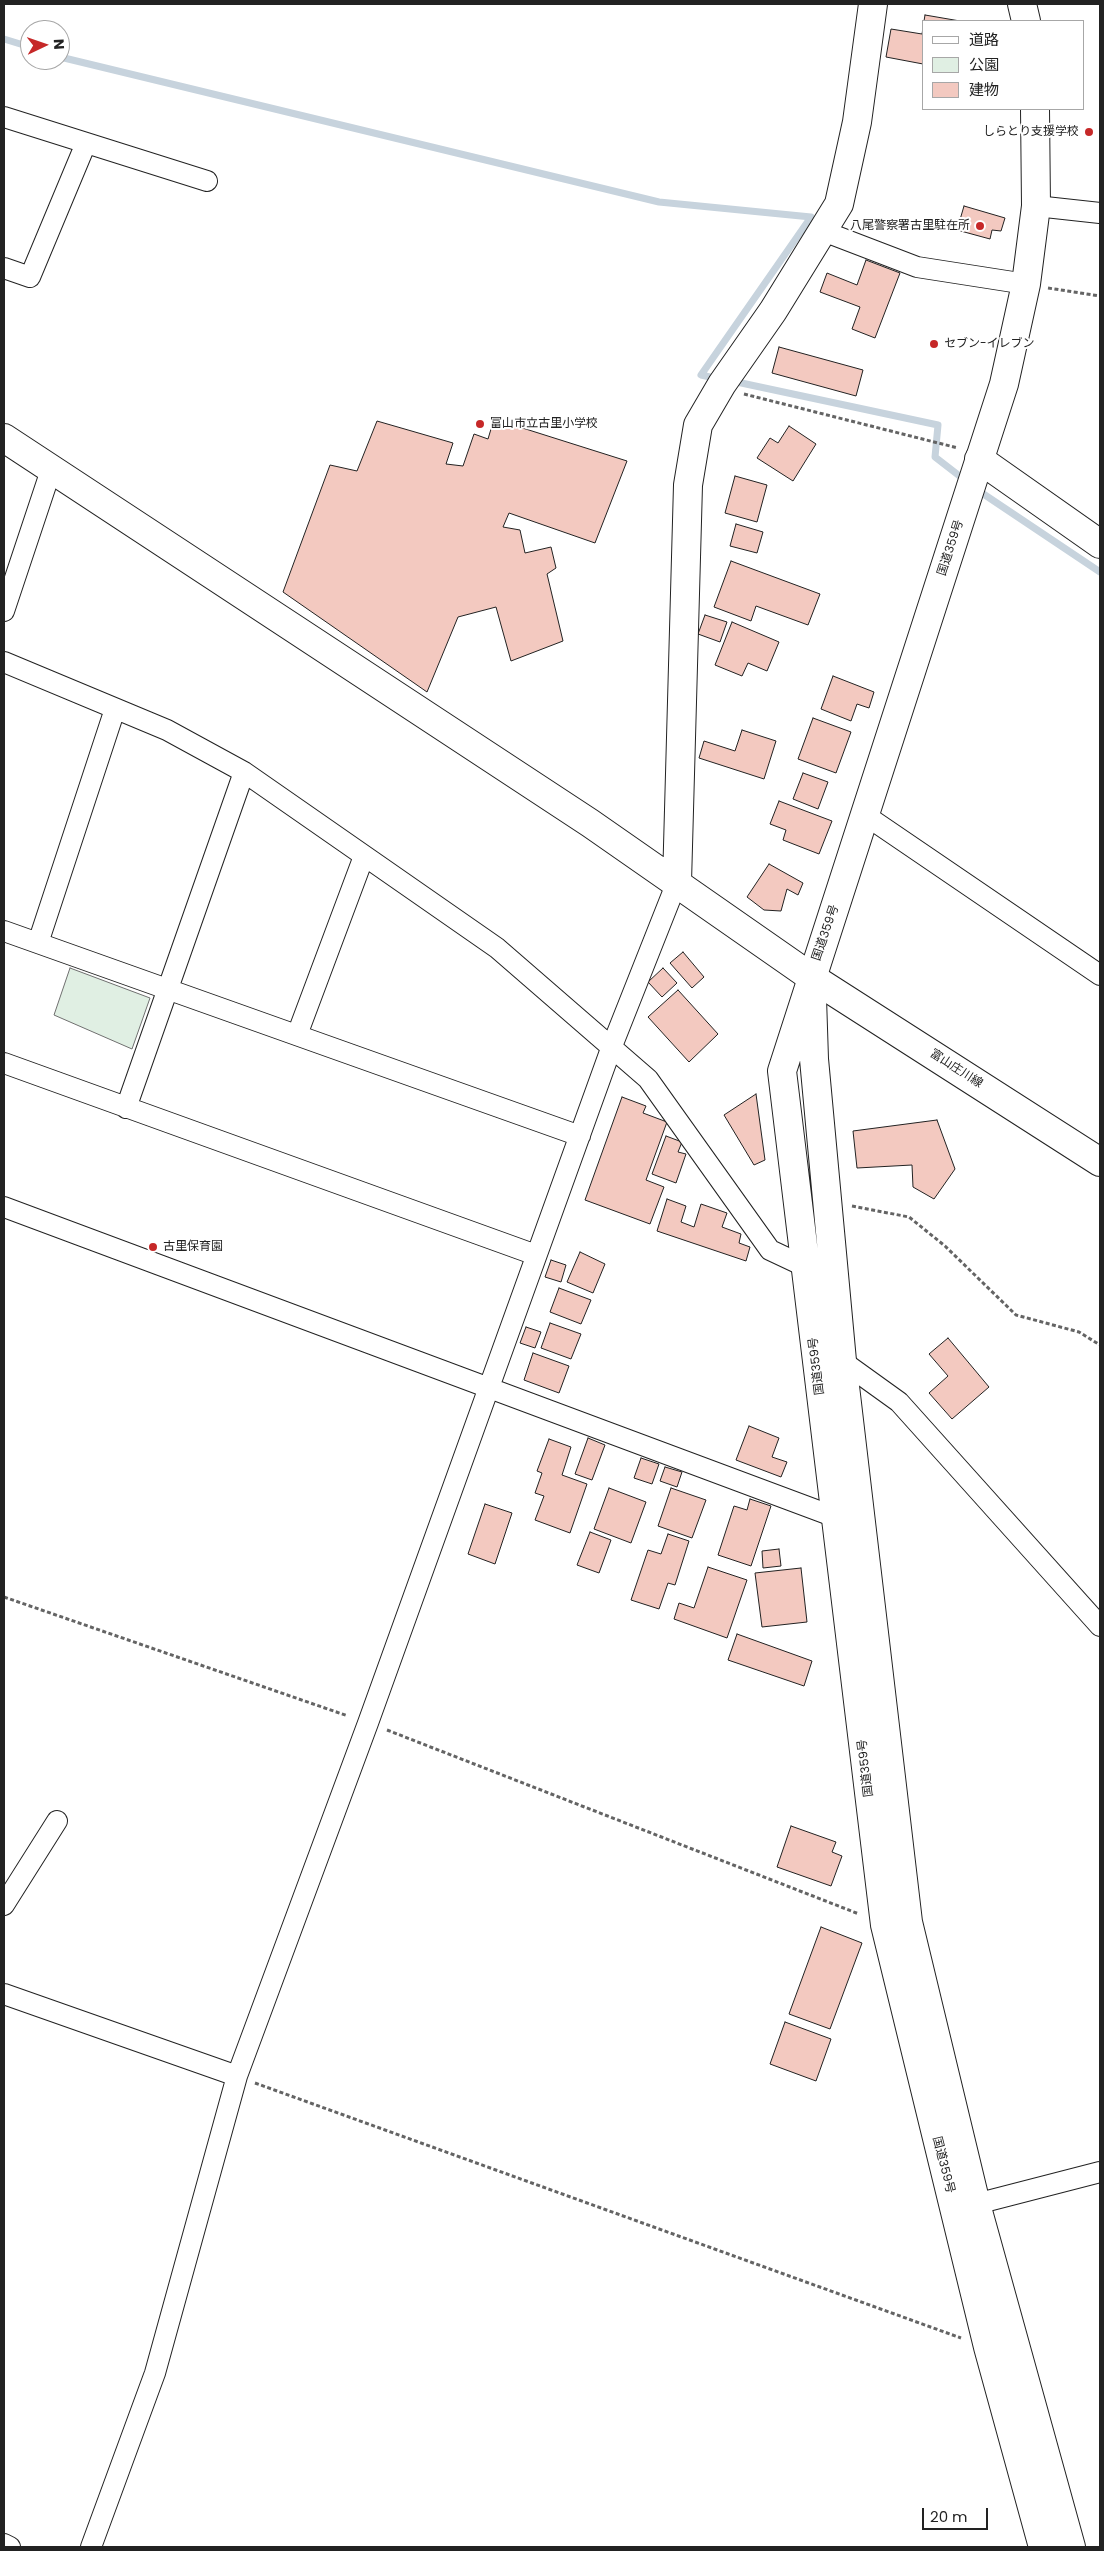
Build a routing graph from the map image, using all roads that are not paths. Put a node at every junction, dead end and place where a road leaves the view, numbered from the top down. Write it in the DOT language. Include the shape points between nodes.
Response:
graph roads {
  1 [pos="873,4"];
  2 [pos="1022,4"];
  3 [pos="1026,20"];
  4 [pos="1035,110"];
  5 [pos="4,116"];
  6 [pos="86,143"];
  7 [pos="207,181"];
  8 [pos="1036,206"];
  9 [pos="1100,213"];
  10 [pos="823,231"];
  11 [pos="4,268"];
  12 [pos="1026,284"];
  13 [pos="4,438"];
  14 [pos="979,459"];
  15 [pos="51,470"];
  16 [pos="1100,544"];
  17 [pos="4,611"];
  18 [pos="4,662"];
  19 [pos="115,709"];
  20 [pos="244,772"];
  21 [pos="865,815"];
  22 [pos="364,856"];
  23 [pos="677,882"];
  24 [pos="4,931"];
  25 [pos="38,943"];
  26 [pos="1100,974"];
  27 [pos="811,977"];
  28 [pos="168,989"];
  29 [pos="297,1035"];
  30 [pos="612,1046"];
  31 [pos="4,1063"];
  32 [pos="126,1108"];
  33 [pos="580,1136"];
  34 [pos="1100,1162"];
  35 [pos="4,1207"];
  36 [pos="536,1255"];
  37 [pos="804,1266"];
  38 [pos="842,1361"];
  39 [pos="487,1386"];
  40 [pos="835,1517"];
  41 [pos="1100,1626"];
  42 [pos="57,1821"];
  43 [pos="4,1905"];
  44 [pos="4,1994"];
  45 [pos="237,2076"];
  46 [pos="1100,2172"];
  47 [pos="976,2204"];
  48 [pos="4,2544"];
  49 [pos="10,2547"];
  50 [pos="91,2547"];
  51 [pos="1043,2547"];
  52 [pos="1072,2547"];
  1 -- 10 [label="main road" via="857,122 839,204"];
  2 -- 3 [label="main road"];
  4 -- 8 [label="main road, 国道359号"];
  5 -- 6 [label="street"];
  6 -- 7 [label="street"];
  6 -- 11 [label="street" via="30,277"];
  8 -- 9 [label="street"];
  8 -- 12 [label="main road, 国道359号"];
  10 -- 12 [label="street" via="918,267"];
  10 -- 23 [label="main road" via="698,425 688,484"];
  12 -- 14 [label="main road, 国道359号" via="1004,384"];
  13 -- 15 [label="main road, 富山庄川線"];
  14 -- 16 [label="main road"];
  14 -- 21 [label="main road, 国道359号"];
  15 -- 17 [label="street"];
  15 -- 23 [label="main road, 富山庄川線" via="235,588"];
  18 -- 19 [label="street"];
  19 -- 20 [label="street" via="167,730"];
  19 -- 25 [label="street"];
  20 -- 22 [label="street"];
  20 -- 28 [label="street"];
  21 -- 26 [label="street"];
  21 -- 27 [label="main road, 国道359号"];
  22 -- 29 [label="street"];
  22 -- 30 [label="street" via="497,948"];
  23 -- 27 [label="main road, 富山庄川線"];
  23 -- 30 [label="street"];
  24 -- 25 [label="street"];
  25 -- 28 [label="street"];
  27 -- 34 [label="main road, 富山庄川線"];
  27 -- 37 [label="main road, 国道359号" via="782,1071"];
  27 -- 38 [label="main road, 国道359号" via="814,1059"];
  28 -- 29 [label="street"];
  28 -- 32 [label="street"];
  29 -- 33 [label="street"];
  30 -- 33 [label="street"];
  30 -- 37 [label="street" via="648,1079 770,1250"];
  31 -- 32 [label="street"];
  32 -- 36 [label="street"];
  33 -- 36 [label="street"];
  35 -- 39 [label="street"];
  36 -- 39 [label="street"];
  37 -- 40 [label="main road, 国道359号"];
  38 -- 41 [label="street" via="899,1402"];
  38 -- 47 [label="main road, 国道359号" via="908,1922"];
  39 -- 40 [label="street"];
  39 -- 45 [label="street" via="368,1723"];
  40 -- 51 [label="main road, 国道359号" via="885,1924 988,2347"];
  42 -- 43 [label="street"];
  44 -- 45 [label="street"];
  45 -- 50 [label="street" via="155,2373"];
  46 -- 47 [label="street"];
  47 -- 52 [label="main road, 国道359号"];
  48 -- 49 [label="street"];
}
